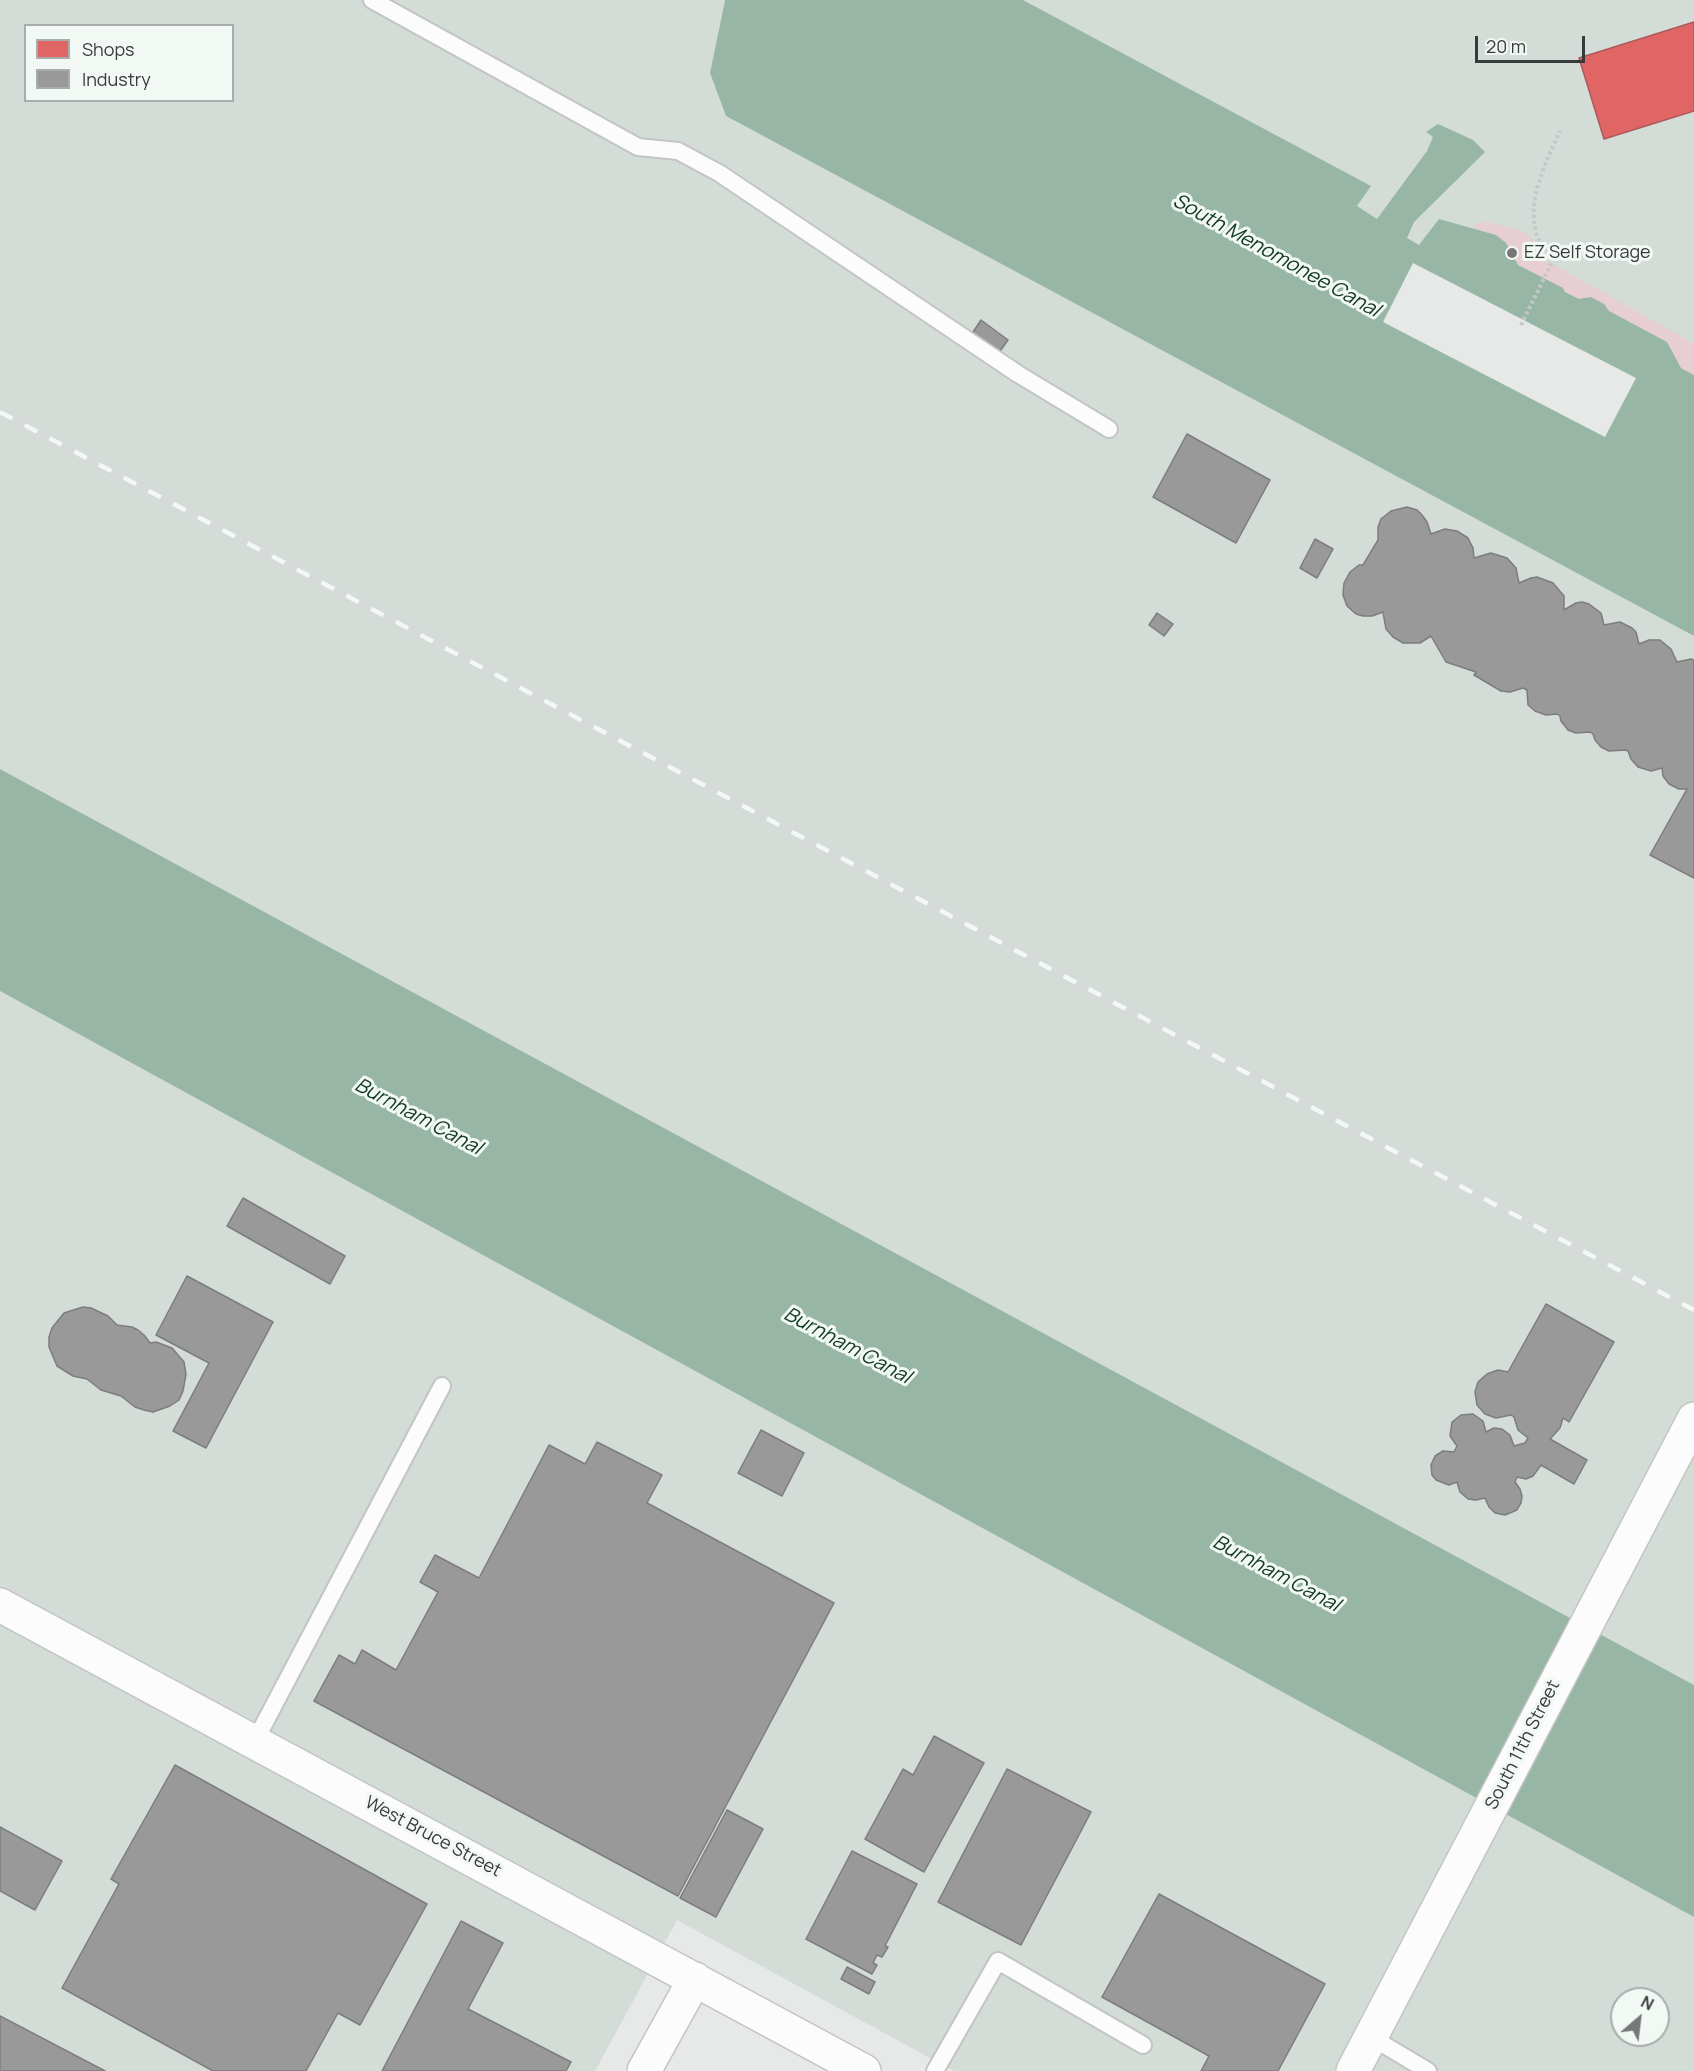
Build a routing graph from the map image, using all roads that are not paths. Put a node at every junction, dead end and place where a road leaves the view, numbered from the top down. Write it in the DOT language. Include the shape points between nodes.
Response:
graph roads {
  1 [pos="372,0"];
  2 [pos="1109,429"];
  3 [pos="442,1386"];
  4 [pos="1694,1419"];
  5 [pos="0,1605"];
  6 [pos="255,1741"];
  7 [pos="694,1979"];
  8 [pos="1371,2037"];
  9 [pos="1143,2044"];
  10 [pos="644,2071"];
  11 [pos="864,2071"];
  12 [pos="935,2071"];
  13 [pos="1353,2071"];
  14 [pos="1428,2071"];
  1 -- 2 [label="lane" via="638,147 678,151 718,173 1018,374"];
  3 -- 6 [label="lane"];
  4 -- 8 [label="street, South 11th Street"];
  5 -- 6 [label="street, West Bruce Street"];
  6 -- 7 [label="street, West Bruce Street"];
  7 -- 10 [label="street"];
  7 -- 11 [label="street, West Bruce Street"];
  8 -- 13 [label="street, South 11th Street"];
  8 -- 14 [label="lane"];
  9 -- 12 [label="lane" via="998,1961"];
}
